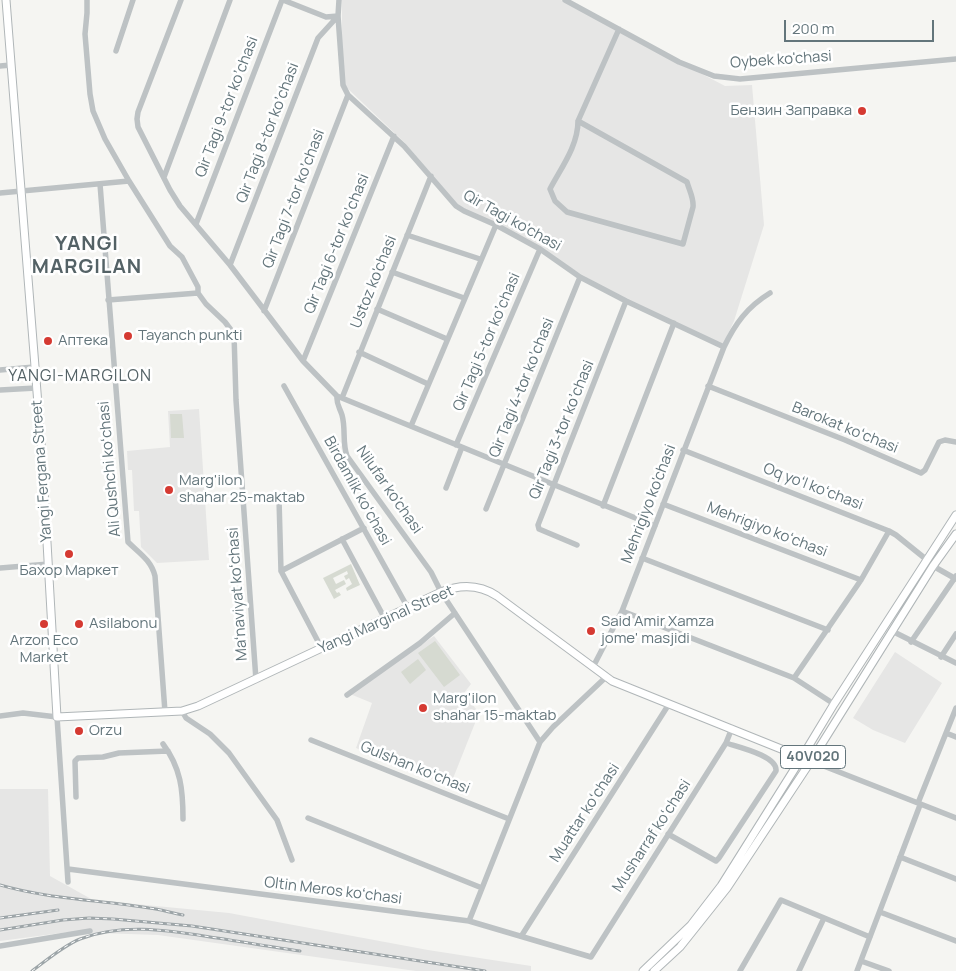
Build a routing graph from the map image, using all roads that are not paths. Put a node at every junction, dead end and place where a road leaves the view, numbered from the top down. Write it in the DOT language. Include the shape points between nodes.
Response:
graph roads {
  1 [pos="6,0"];
  2 [pos="87,0"];
  3 [pos="133,0"];
  4 [pos="181,0"];
  5 [pos="230,0"];
  6 [pos="282,0"];
  7 [pos="339,0"];
  8 [pos="566,0"];
  9 [pos="338,16"];
  10 [pos="619,29"];
  11 [pos="116,51"];
  12 [pos="956,59"];
  13 [pos="11,65"];
  14 [pos="0,66"];
  15 [pos="348,95"];
  16 [pos="578,121"];
  17 [pos="394,136"];
  18 [pos="432,176"];
  19 [pos="164,177"];
  20 [pos="128,181"];
  21 [pos="100,184"];
  22 [pos="20,191"];
  23 [pos="0,193"];
  24 [pos="196,224"];
  25 [pos="496,225"];
  26 [pos="407,235"];
  27 [pos="540,249"];
  28 [pos="480,259"];
  29 [pos="230,265"];
  30 [pos="392,272"];
  31 [pos="580,277"];
  32 [pos="198,293"];
  33 [pos="770,293"];
  34 [pos="464,298"];
  35 [pos="108,300"];
  36 [pos="626,302"];
  37 [pos="378,309"];
  38 [pos="264,311"];
  39 [pos="674,323"];
  40 [pos="447,339"];
  41 [pos="724,347"];
  42 [pos="359,352"];
  43 [pos="303,361"];
  44 [pos="34,367"];
  45 [pos="0,370"];
  46 [pos="428,384"];
  47 [pos="284,386"];
  48 [pos="708,386"];
  49 [pos="36,388"];
  50 [pos="0,390"];
  51 [pos="340,397"];
  52 [pos="411,426"];
  53 [pos="956,442"];
  54 [pos="459,446"];
  55 [pos="683,450"];
  56 [pos="504,464"];
  57 [pos="555,485"];
  58 [pos="446,488"];
  59 [pos="279,499"];
  60 [pos="663,504"];
  61 [pos="603,506"];
  62 [pos="486,509"];
  63 [pos="956,515"];
  64 [pos="654,526"];
  65 [pos="364,528"];
  66 [pos="889,531"];
  67 [pos="956,534"];
  68 [pos="342,539"];
  69 [pos="577,545"];
  70 [pos="642,558"];
  71 [pos="926,560"];
  72 [pos="49,564"];
  73 [pos="933,566"];
  74 [pos="0,568"];
  75 [pos="281,571"];
  76 [pos="956,578"];
  77 [pos="861,580"];
  78 [pos="441,592"];
  79 [pos="408,608"];
  80 [pos="622,611"];
  81 [pos="454,613"];
  82 [pos="385,619"];
  83 [pos="828,630"];
  84 [pos="892,632"];
  85 [pos="956,634"];
  86 [pos="911,642"];
  87 [pos="322,648"];
  88 [pos="941,657"];
  89 [pos="956,663"];
  90 [pos="593,667"];
  91 [pos="606,677"];
  92 [pos="794,678"];
  93 [pos="256,680"];
  94 [pos="347,695"];
  95 [pos="669,704"];
  96 [pos="834,704"];
  97 [pos="956,708"];
  98 [pos="182,711"];
  99 [pos="165,712"];
  100 [pos="0,716"];
  101 [pos="57,717"];
  102 [pos="732,728"];
  103 [pos="946,733"];
  104 [pos="956,738"];
  105 [pos="311,740"];
  106 [pos="540,742"];
  107 [pos="726,743"];
  108 [pos="162,744"];
  109 [pos="168,751"];
  110 [pos="802,757"];
  111 [pos="811,760"];
  112 [pos="76,797"];
  113 [pos="919,804"];
  114 [pos="308,818"];
  115 [pos="956,818"];
  116 [pos="183,819"];
  117 [pos="509,819"];
  118 [pos="668,834"];
  119 [pos="900,857"];
  120 [pos="292,860"];
  121 [pos="68,869"];
  122 [pos="956,879"];
  123 [pos="68,882"];
  124 [pos="482,888"];
  125 [pos="880,912"];
  126 [pos="824,918"];
  127 [pos="469,921"];
  128 [pos="90,931"];
  129 [pos="522,935"];
  130 [pos="870,937"];
  131 [pos="956,942"];
  132 [pos="0,946"];
  133 [pos="591,957"];
  134 [pos="861,961"];
  135 [pos="653,968"];
  136 [pos="643,971"];
  137 [pos="740,971"];
  138 [pos="798,971"];
  139 [pos="857,971"];
  140 [pos="889,971"];
  1 -- 13 [label="main road, Yangi Fergana Street"];
  2 -- 20 [label="street, Maʻnaviyat koʻchasi" via="85,34 93,111"];
  3 -- 11 [label="street"];
  4 -- 19 [label="street" via="137,119 138,128"];
  5 -- 19 [label="street"];
  6 -- 9 [label="street" via="326,17"];
  6 -- 24 [label="street, Qir Tagi 9-tor koʼchasi"];
  7 -- 9 [label="street"];
  8 -- 10 [label="street, Oybek ko'chasi"];
  9 -- 15 [label="street" via="343,85"];
  9 -- 29 [label="street, Qir Tagi 8-tor koʼchasi" via="318,38"];
  10 -- 12 [label="street, Oybek ko'chasi" via="679,62 714,76 740,79"];
  10 -- 16 [label="street"];
  13 -- 14 [label="street"];
  13 -- 22 [label="main road, Yangi Fergana Street"];
  15 -- 17 [label="street, Qir Tagi ko'chasi"];
  15 -- 38 [label="street, Qir Tagi 7-tor koʼchasi"];
  16 -- 16 [label="street" via="571,150 550,189 555,201 567,212 683,244 694,201 687,182"];
  17 -- 18 [label="street, Qir Tagi ko'chasi"];
  17 -- 43 [label="street, Qir Tagi 6-tor koʼchasi"];
  18 -- 25 [label="street, Qir Tagi ko'chasi" via="456,206"];
  18 -- 26 [label="street, Ustoz ko'chasi"];
  19 -- 24 [label="street" via="180,206"];
  20 -- 21 [label="street"];
  20 -- 32 [label="street, Maʻnaviyat koʻchasi" via="170,246 182,257"];
  21 -- 22 [label="street"];
  21 -- 35 [label="street, Ali Qushchi koʻchasi"];
  22 -- 23 [label="street"];
  22 -- 44 [label="main road, Yangi Fergana Street"];
  24 -- 29 [label="street"];
  25 -- 27 [label="street, Qir Tagi ko'chasi"];
  25 -- 28 [label="street"];
  26 -- 28 [label="street"];
  26 -- 30 [label="street, Ustoz ko'chasi"];
  27 -- 31 [label="street, Qir Tagi ko'chasi"];
  27 -- 54 [label="street, Qir Tagi 5-tor koʼchasi"];
  28 -- 34 [label="street"];
  29 -- 38 [label="street"];
  30 -- 34 [label="street"];
  30 -- 37 [label="street, Ustoz ko'chasi"];
  31 -- 36 [label="street, Qir Tagi ko'chasi"];
  31 -- 56 [label="street, Qir Tagi 4-tor koʼchasi"];
  32 -- 35 [label="street"];
  32 -- 93 [label="street, Maʻnaviyat koʻchasi" via="234,334"];
  33 -- 41 [label="street, Mehrigiyo ko'chasi" via="756,301 734,326"];
  34 -- 40 [label="street"];
  35 -- 99 [label="street, Ali Qushchi koʻchasi" via="128,542 147,559 156,581"];
  36 -- 39 [label="street, Qir Tagi ko'chasi"];
  36 -- 57 [label="street, Qir Tagi 3-tor koʼchasi"];
  37 -- 40 [label="street"];
  37 -- 42 [label="street, Ustoz ko'chasi"];
  38 -- 43 [label="street"];
  39 -- 41 [label="street, Qir Tagi ko'chasi"];
  39 -- 61 [label="street"];
  40 -- 46 [label="street"];
  41 -- 48 [label="street, Mehrigiyo ko'chasi"];
  42 -- 46 [label="street"];
  42 -- 51 [label="street, Ustoz ko'chasi"];
  43 -- 51 [label="street"];
  44 -- 45 [label="street"];
  44 -- 49 [label="main road, Yangi Fergana Street"];
  46 -- 52 [label="street"];
  47 -- 65 [label="street, Birdamlik koʻchasi"];
  48 -- 53 [label="street, Barokat koʻchasi" via="921,473 939,442"];
  48 -- 55 [label="street, Mehrigiyo ko'chasi"];
  49 -- 50 [label="street"];
  49 -- 72 [label="main road, Yangi Fergana Street"];
  51 -- 52 [label="street"];
  51 -- 78 [label="street, Nilufar ko'chasi" via="338,406 347,456 431,572"];
  52 -- 54 [label="street"];
  54 -- 56 [label="street"];
  54 -- 58 [label="street, Qir Tagi 5-tor koʼchasi"];
  55 -- 60 [label="street, Mehrigiyo ko'chasi"];
  55 -- 66 [label="street, Oq yoʻl koʻchasi"];
  56 -- 57 [label="street"];
  56 -- 62 [label="street, Qir Tagi 4-tor koʼchasi"];
  57 -- 61 [label="street"];
  57 -- 69 [label="street, Qir Tagi 3-tor koʼchasi" via="539,529"];
  59 -- 75 [label="street"];
  60 -- 64 [label="street, Mehrigiyo ko'chasi"];
  60 -- 77 [label="street, Mehrigiyo koʻchasi"];
  61 -- 64 [label="street"];
  63 -- 71 [label="main road, 40V020"];
  64 -- 70 [label="street, Mehrigiyo ko'chasi"];
  65 -- 68 [label="street"];
  65 -- 79 [label="street, Birdamlik koʻchasi"];
  66 -- 71 [label="street, Oq yoʻl koʻchasi"];
  66 -- 77 [label="street"];
  67 -- 73 [label="main road, 40V020"];
  68 -- 75 [label="street"];
  68 -- 82 [label="street"];
  70 -- 80 [label="street, Mehrigiyo ko'chasi"];
  70 -- 83 [label="street"];
  71 -- 96 [label="main road, 40V020"];
  72 -- 74 [label="street"];
  72 -- 101 [label="main road, Yangi Fergana Street"];
  73 -- 76 [label="street"];
  73 -- 84 [label="main road, 40V020"];
  75 -- 87 [label="street"];
  76 -- 86 [label="street"];
  77 -- 83 [label="street"];
  78 -- 79 [label="main road, Yangi Marginal Street"];
  78 -- 81 [label="street, Nilufar ko'chasi"];
  78 -- 90 [label="main road, Yangi Marginal Street" via="471,586 492,592"];
  79 -- 82 [label="main road, Yangi Marginal Street"];
  80 -- 90 [label="street, Mehrigiyo ko'chasi"];
  80 -- 92 [label="street"];
  81 -- 94 [label="street" via="420,643"];
  81 -- 106 [label="street, Nilufar ko'chasi"];
  82 -- 87 [label="main road, Yangi Marginal Street"];
  83 -- 92 [label="street"];
  84 -- 86 [label="street"];
  84 -- 111 [label="main road, 40V020"];
  85 -- 88 [label="street"];
  86 -- 88 [label="street"];
  87 -- 93 [label="main road, Yangi Marginal Street"];
  88 -- 89 [label="street"];
  90 -- 91 [label="main road, Yangi Marginal Street"];
  91 -- 95 [label="main road, Yangi Marginal Street"];
  91 -- 106 [label="street"];
  92 -- 96 [label="street"];
  93 -- 98 [label="main road, Yangi Marginal Street"];
  95 -- 102 [label="main road, Yangi Marginal Street"];
  95 -- 129 [label="street, Muattar koʻchasi"];
  96 -- 110 [label="main road, 40V020"];
  97 -- 103 [label="street"];
  98 -- 99 [label="main road, Yangi Marginal Street"];
  98 -- 120 [label="street" via="234,760 278,820"];
  99 -- 101 [label="main road, Yangi Marginal Street"];
  100 -- 101 [label="street" via="23,713"];
  101 -- 121 [label="street, Yangi Fergana Street"];
  102 -- 107 [label="street, Musharraf koʻchasi"];
  102 -- 110 [label="main road, Yangi Marginal Street"];
  103 -- 104 [label="street"];
  103 -- 113 [label="street"];
  105 -- 117 [label="street, Gulshan koʻchasi"];
  106 -- 117 [label="street"];
  107 -- 118 [label="street, Musharraf koʻchasi"];
  107 -- 118 [label="street" via="774,762 776,771 716,861"];
  108 -- 109 [label="street"];
  109 -- 112 [label="street" via="78,758 75,761"];
  109 -- 116 [label="street" via="183,790"];
  110 -- 111 [label="main road, Yangi Marginal Street"];
  110 -- 135 [label="main road, 40V020" via="721,886"];
  111 -- 113 [label="street"];
  111 -- 135 [label="main road, 40V020" via="727,888 680,947"];
  113 -- 115 [label="street"];
  113 -- 119 [label="street"];
  114 -- 124 [label="street"];
  117 -- 124 [label="street"];
  118 -- 133 [label="street, Musharraf koʻchasi"];
  119 -- 122 [label="street"];
  119 -- 125 [label="street"];
  121 -- 123 [label="street, Yangi Fergana Street"];
  121 -- 127 [label="street, Oltin Meros koʻchasi"];
  124 -- 127 [label="street"];
  125 -- 130 [label="street"];
  125 -- 131 [label="street"];
  126 -- 130 [label="street"];
  126 -- 137 [label="street" via="781,900"];
  126 -- 138 [label="street"];
  127 -- 129 [label="street, Oltin Meros koʻchasi"];
  128 -- 132 [label="street"];
  129 -- 133 [label="street, Oltin Meros koʻchasi"];
  130 -- 134 [label="street"];
  134 -- 139 [label="street"];
  134 -- 140 [label="street"];
  135 -- 136 [label="main road, 40V020"];
}
